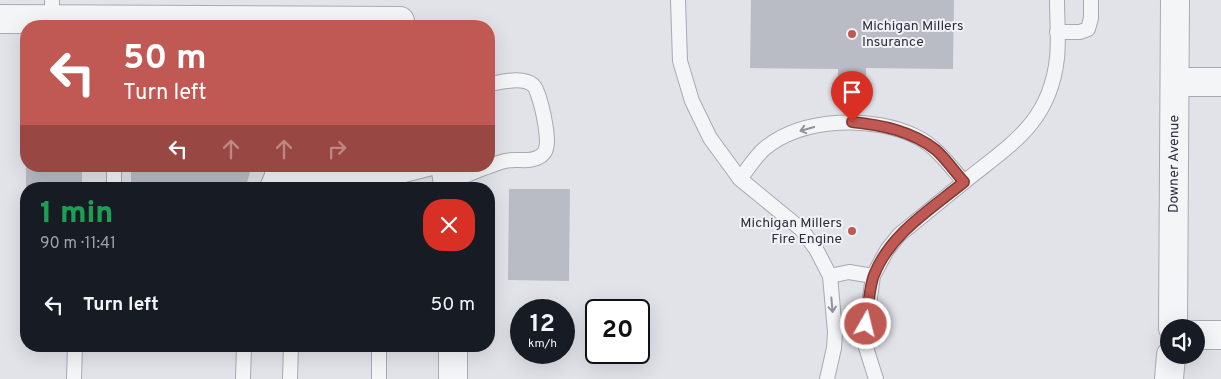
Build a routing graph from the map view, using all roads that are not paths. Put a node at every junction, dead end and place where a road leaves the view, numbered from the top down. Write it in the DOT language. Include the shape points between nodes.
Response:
graph roads {
  1 [pos="678,0"];
  2 [pos="1057,0"];
  3 [pos="1091,0"];
  4 [pos="1176,0"];
  5 [pos="58,16"];
  6 [pos="401,16"];
  7 [pos="0,19"];
  8 [pos="91,20"];
  9 [pos="328,20"];
  10 [pos="1057,32"];
  11 [pos="1175,82"];
  12 [pos="1221,82"];
  13 [pos="495,83"];
  14 [pos="495,164"];
  15 [pos="289,172"];
  16 [pos="461,172"];
  17 [pos="445,176"];
  18 [pos="740,179"];
  19 [pos="964,182"];
  20 [pos="830,276"];
  21 [pos="873,276"];
  22 [pos="1173,319"];
  23 [pos="1205,335"];
  24 [pos="1221,335"];
  25 [pos="75,352"];
  26 [pos="244,352"];
  27 [pos="291,352"];
  28 [pos="379,352"];
  29 [pos="453,352"];
  30 [pos="1170,364"];
  31 [pos="74,379"];
  32 [pos="243,379"];
  33 [pos="290,379"];
  34 [pos="379,379"];
  35 [pos="453,379"];
  36 [pos="827,379"];
  37 [pos="876,379"];
  38 [pos="1169,379"];
  1 -- 18 [label="lane" via="680,61 692,101 710,138"];
  2 -- 10 [label="lane"];
  3 -- 10 [label="lane" via="1088,29"];
  4 -- 11 [label="street, Downer Avenue"];
  5 -- 7 [label="street"];
  5 -- 8 [label="street"];
  6 -- 9 [label="street"];
  10 -- 19 [label="lane" via="1057,58 1043,107 1016,140"];
  11 -- 12 [label="street"];
  11 -- 22 [label="street, Downer Avenue"];
  13 -- 14 [label="lane" via="524,80 533,85 539,93 547,139 540,157"];
  15 -- 17 [label="lane" via="393,178"];
  16 -- 17 [label="lane"];
  19 -- 18 [label="lane, one-way" via="937,151 917,137 873,124 852,122 831,123 786,135 763,149"];
  18 -- 20 [label="lane" via="801,229"];
  19 -- 21 [label="lane" via="899,235"];
  20 -- 21 [label="lane" via="849,272"];
  20 -- 36 [label="lane, one-way" via="835,332"];
  21 -- 37 [label="lane" via="864,340"];
  23 -- 24 [label="street"];
  25 -- 31 [label="lane"];
  26 -- 32 [label="lane"];
  27 -- 33 [label="lane"];
  28 -- 34 [label="lane"];
  29 -- 35 [label="street"];
  30 -- 38 [label="street"];
}
